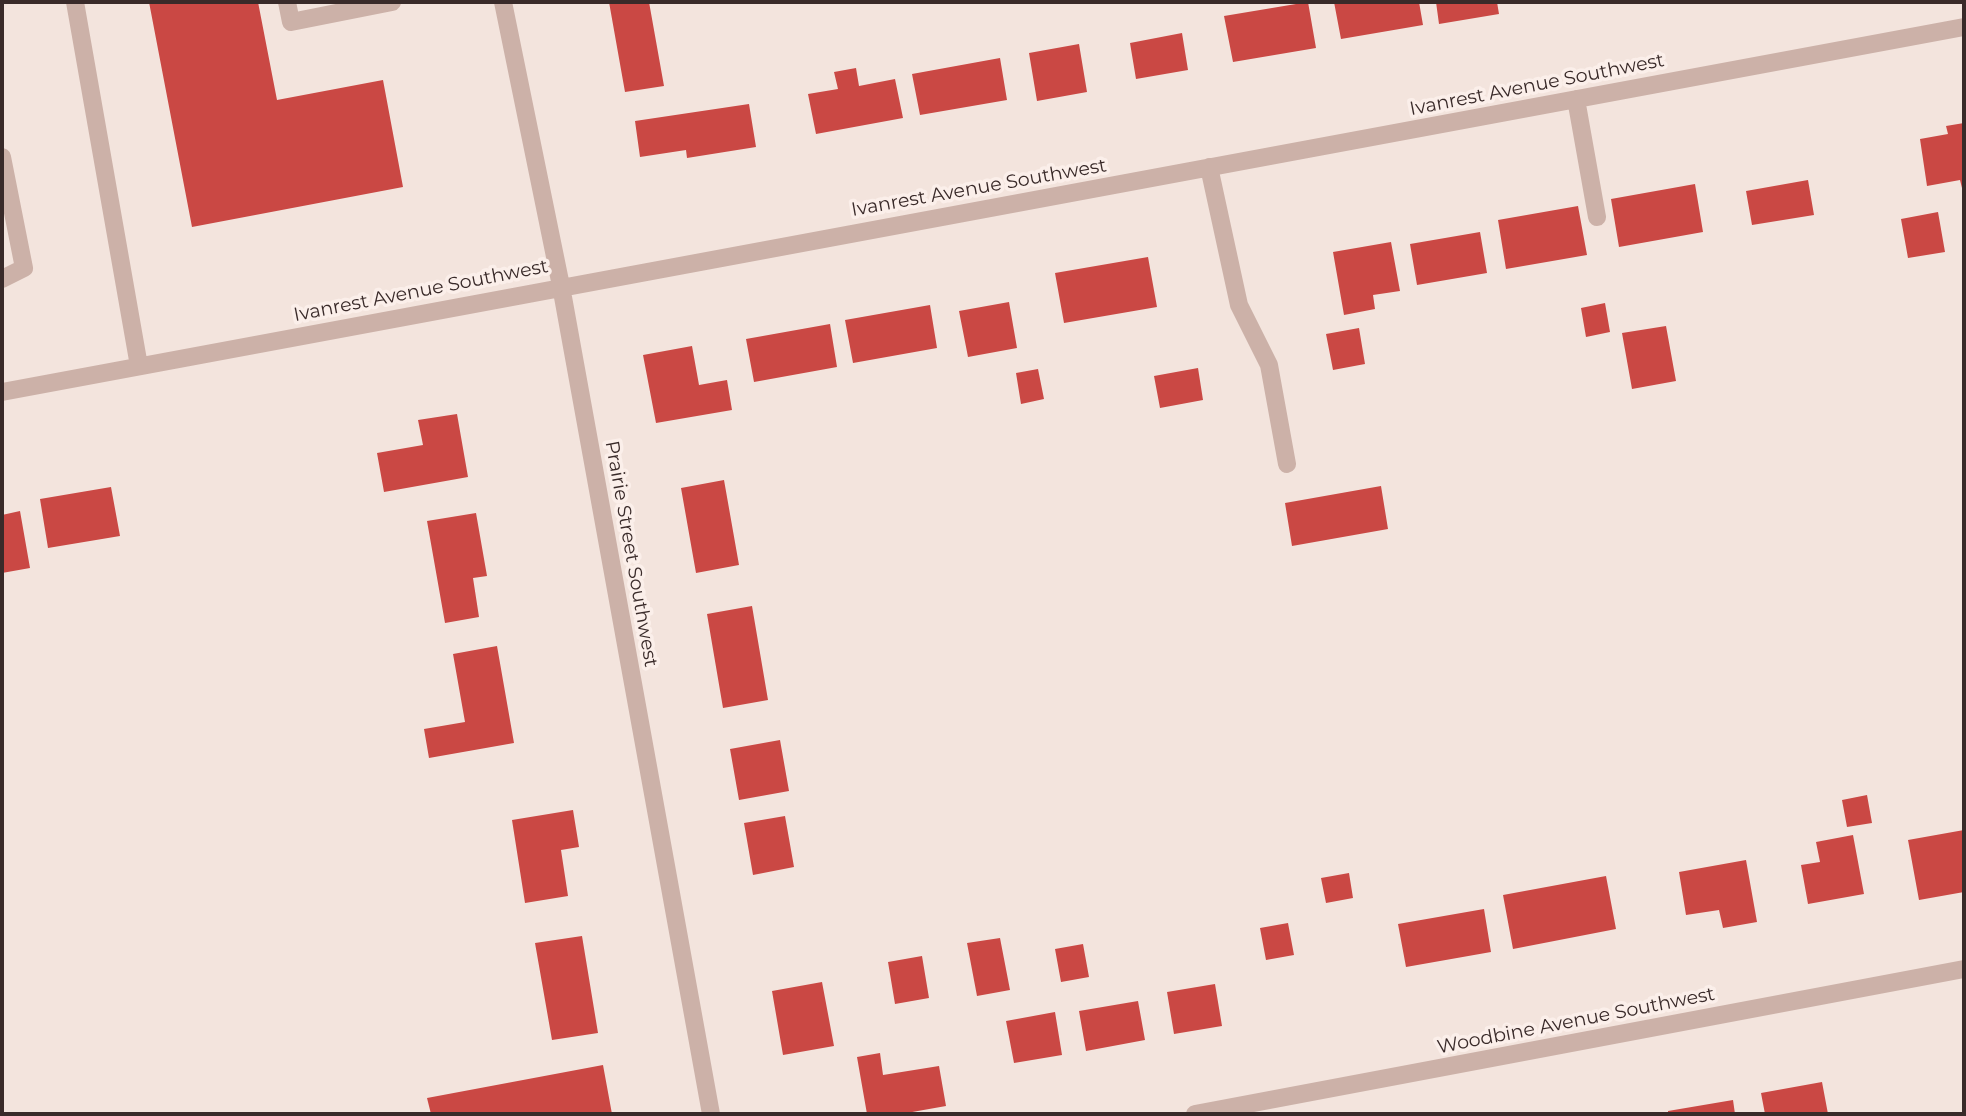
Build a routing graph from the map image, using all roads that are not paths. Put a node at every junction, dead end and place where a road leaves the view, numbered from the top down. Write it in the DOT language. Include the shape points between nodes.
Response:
graph roads {
  1 [pos="75,2"];
  2 [pos="288,2"];
  3 [pos="391,2"];
  4 [pos="503,2"];
  5 [pos="1964,27"];
  6 [pos="1576,99"];
  7 [pos="2,157"];
  8 [pos="1209,167"];
  9 [pos="1597,217"];
  10 [pos="2,279"];
  11 [pos="561,286"];
  12 [pos="139,366"];
  13 [pos="2,392"];
  14 [pos="1287,464"];
  15 [pos="1964,969"];
  16 [pos="711,1114"];
  17 [pos="1195,1114"];
  1 -- 12 [label="street"];
  2 -- 3 [label="street" via="291,22"];
  4 -- 11 [label="street, Prairie Street Southwest"];
  5 -- 6 [label="street, Ivanrest Avenue Southwest"];
  6 -- 8 [label="street, Ivanrest Avenue Southwest"];
  6 -- 9 [label="street"];
  7 -- 10 [label="street" via="24,268"];
  8 -- 11 [label="street, Ivanrest Avenue Southwest"];
  8 -- 14 [label="street" via="1240,305 1269,365"];
  11 -- 12 [label="street, Ivanrest Avenue Southwest"];
  11 -- 16 [label="street, Prairie Street Southwest"];
  12 -- 13 [label="street, Ivanrest Avenue Southwest"];
  15 -- 17 [label="street, Woodbine Avenue Southwest"];
}
